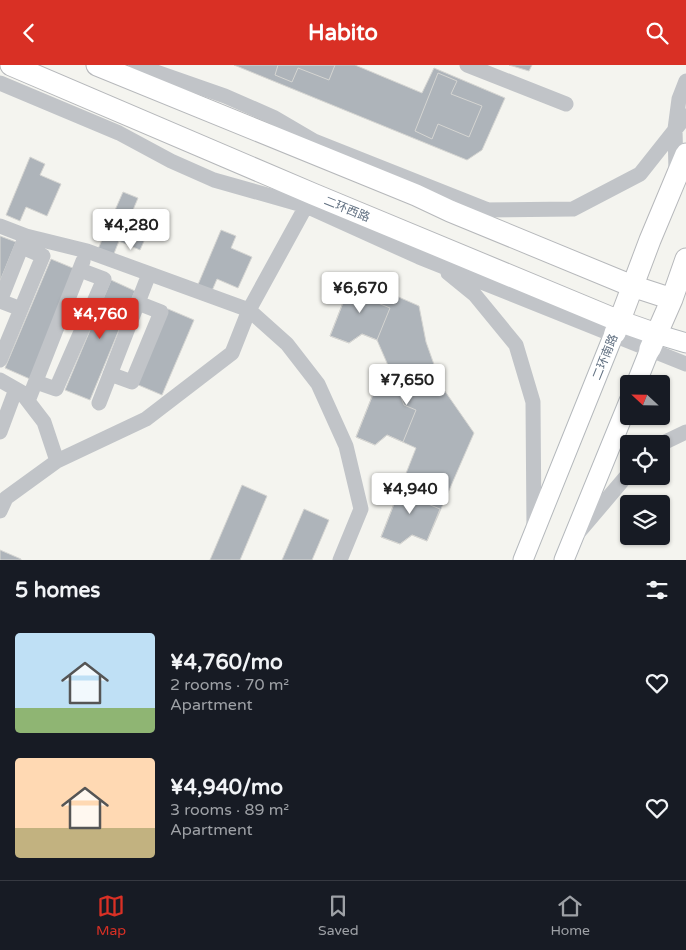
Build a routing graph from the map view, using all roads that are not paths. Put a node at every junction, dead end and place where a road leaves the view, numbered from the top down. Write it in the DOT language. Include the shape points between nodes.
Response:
graph roads {
  1 [pos="11,65"];
  2 [pos="97,65"];
  3 [pos="136,65"];
  4 [pos="467,65"];
  5 [pos="686,81"];
  6 [pos="0,83"];
  7 [pos="566,104"];
  8 [pos="686,116"];
  9 [pos="675,129"];
  10 [pos="686,154"];
  11 [pos="676,179"];
  12 [pos="310,200"];
  13 [pos="488,210"];
  14 [pos="450,211"];
  15 [pos="0,226"];
  16 [pos="24,241"];
  17 [pos="87,251"];
  18 [pos="686,259"];
  19 [pos="438,264"];
  20 [pos="80,269"];
  21 [pos="149,274"];
  22 [pos="632,286"];
  23 [pos="680,297"];
  24 [pos="138,303"];
  25 [pos="22,309"];
  26 [pos="249,310"];
  27 [pos="59,326"];
  28 [pos="617,328"];
  29 [pos="80,334"];
  30 [pos="653,342"];
  31 [pos="686,343"];
  32 [pos="0,360"];
  33 [pos="686,364"];
  34 [pos="110,375"];
  35 [pos="640,375"];
  36 [pos="0,381"];
  37 [pos="36,382"];
  38 [pos="16,389"];
  39 [pos="28,401"];
  40 [pos="99,403"];
  41 [pos="620,423"];
  42 [pos="0,432"];
  43 [pos="686,432"];
  44 [pos="670,440"];
  45 [pos="57,461"];
  46 [pos="620,484"];
  47 [pos="0,511"];
  48 [pos="534,531"];
  49 [pos="572,541"];
  50 [pos="340,560"];
  51 [pos="523,560"];
  52 [pos="564,560"];
  1 -- 12 [label="highway, 二环西路"];
  2 -- 14 [label="highway"];
  3 -- 13 [label="street" via="225,96 273,117 314,141"];
  4 -- 7 [label="street"];
  5 -- 9 [label="street" via="678,99"];
  6 -- 12 [label="street" via="118,133 214,180"];
  8 -- 9 [label="street"];
  9 -- 11 [label="street"];
  9 -- 13 [label="street" via="640,174 574,209"];
  10 -- 11 [label="highway, 二环南路"];
  11 -- 22 [label="highway, 二环南路"];
  12 -- 19 [label="street"];
  12 -- 26 [label="street"];
  12 -- 28 [label="highway, 二环西路"];
  13 -- 14 [label="street"];
  14 -- 22 [label="highway"];
  15 -- 16 [label="street"];
  16 -- 17 [label="street"];
  16 -- 25 [label="street" via="43,257"];
  16 -- 25 [label="street" via="0,301"];
  17 -- 20 [label="street"];
  17 -- 21 [label="street"];
  18 -- 23 [label="highway"];
  19 -- 28 [label="street"];
  19 -- 48 [label="street" via="474,295 516,345 533,402"];
  20 -- 27 [label="street"];
  20 -- 29 [label="street" via="104,279"];
  21 -- 24 [label="street"];
  21 -- 26 [label="street"];
  22 -- 23 [label="highway"];
  22 -- 28 [label="highway, 二环南路"];
  23 -- 30 [label="highway"];
  24 -- 34 [label="street"];
  24 -- 34 [label="street" via="161,311 132,382"];
  25 -- 32 [label="street"];
  26 -- 45 [label="street" via="232,353 146,419"];
  26 -- 50 [label="street" via="287,344 318,384 346,447 361,509"];
  27 -- 29 [label="street"];
  27 -- 37 [label="street"];
  28 -- 30 [label="highway, 二环西路"];
  28 -- 48 [label="main road, 二环南路"];
  29 -- 37 [label="street" via="56,389"];
  30 -- 31 [label="main road, 二环西路"];
  30 -- 33 [label="street"];
  30 -- 35 [label="main road"];
  34 -- 40 [label="street"];
  36 -- 38 [label="street"];
  37 -- 39 [label="street"];
  38 -- 39 [label="street"];
  38 -- 42 [label="street"];
  39 -- 45 [label="street" via="44,422"];
  41 -- 49 [label="main road"];
  43 -- 44 [label="street"];
  45 -- 47 [label="street" via="6,498"];
  46 -- 49 [label="street"];
  48 -- 51 [label="main road, 二环南路"];
  49 -- 52 [label="main road"];
}
